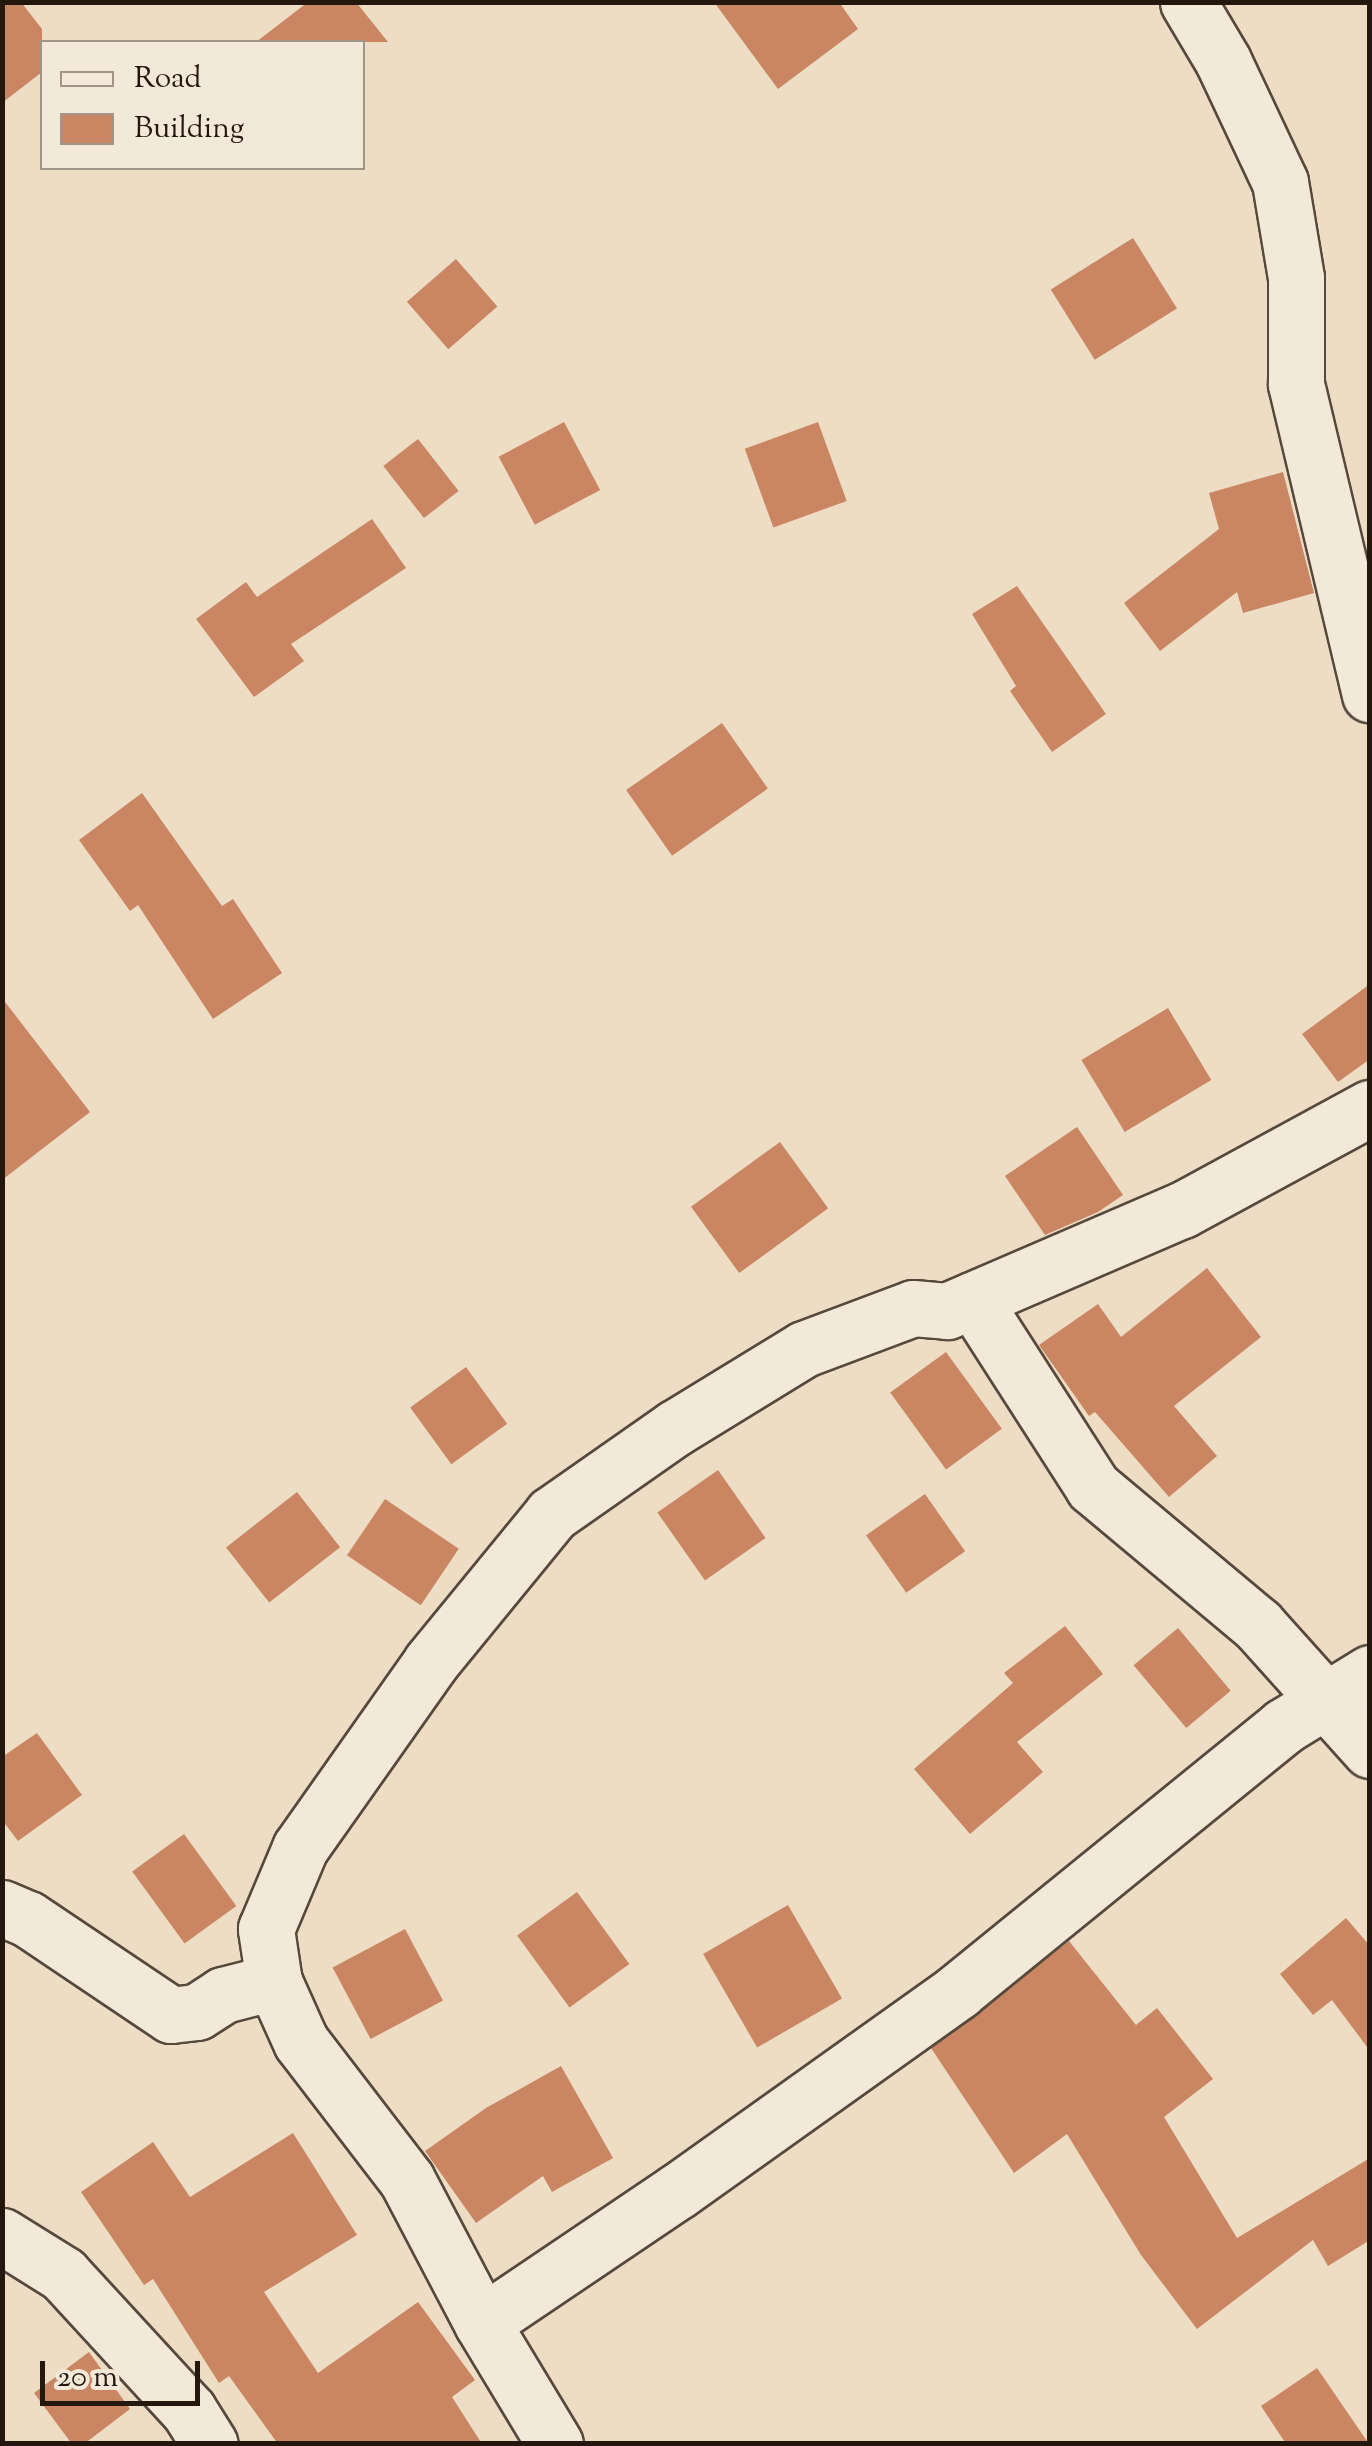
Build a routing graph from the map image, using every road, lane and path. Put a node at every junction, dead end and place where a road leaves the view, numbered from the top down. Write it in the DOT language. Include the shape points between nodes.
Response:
graph roads {
  1 [pos="1188,2"];
  2 [pos="1370,694"];
  3 [pos="1370,1108"];
  4 [pos="973,1300"];
  5 [pos="1347,1686"];
  6 [pos="1370,1750"];
  7 [pos="2,1908"];
  8 [pos="274,1982"];
  9 [pos="2,2236"];
  10 [pos="482,2323"];
  11 [pos="210,2444"];
  12 [pos="555,2444"];
  1 -- 2 [label="street" via="1280,182 1296,278 1296,384"];
  3 -- 4 [label="street" via="1182,1210"];
  4 -- 5 [label="street" via="1093,1488 1258,1625"];
  4 -- 8 [label="street" via="948,1312 913,1308 804,1349 552,1514 432,1662 300,1848 266,1929"];
  5 -- 6 [label="street"];
  5 -- 10 [label="street" via="1284,1726 958,1991"];
  7 -- 8 [label="street" via="171,2015 197,2012 223,1995"];
  8 -- 10 [label="street" via="302,2042 406,2180"];
  9 -- 11 [label="street" via="62,2274 189,2411"];
  10 -- 12 [label="street"];
}
